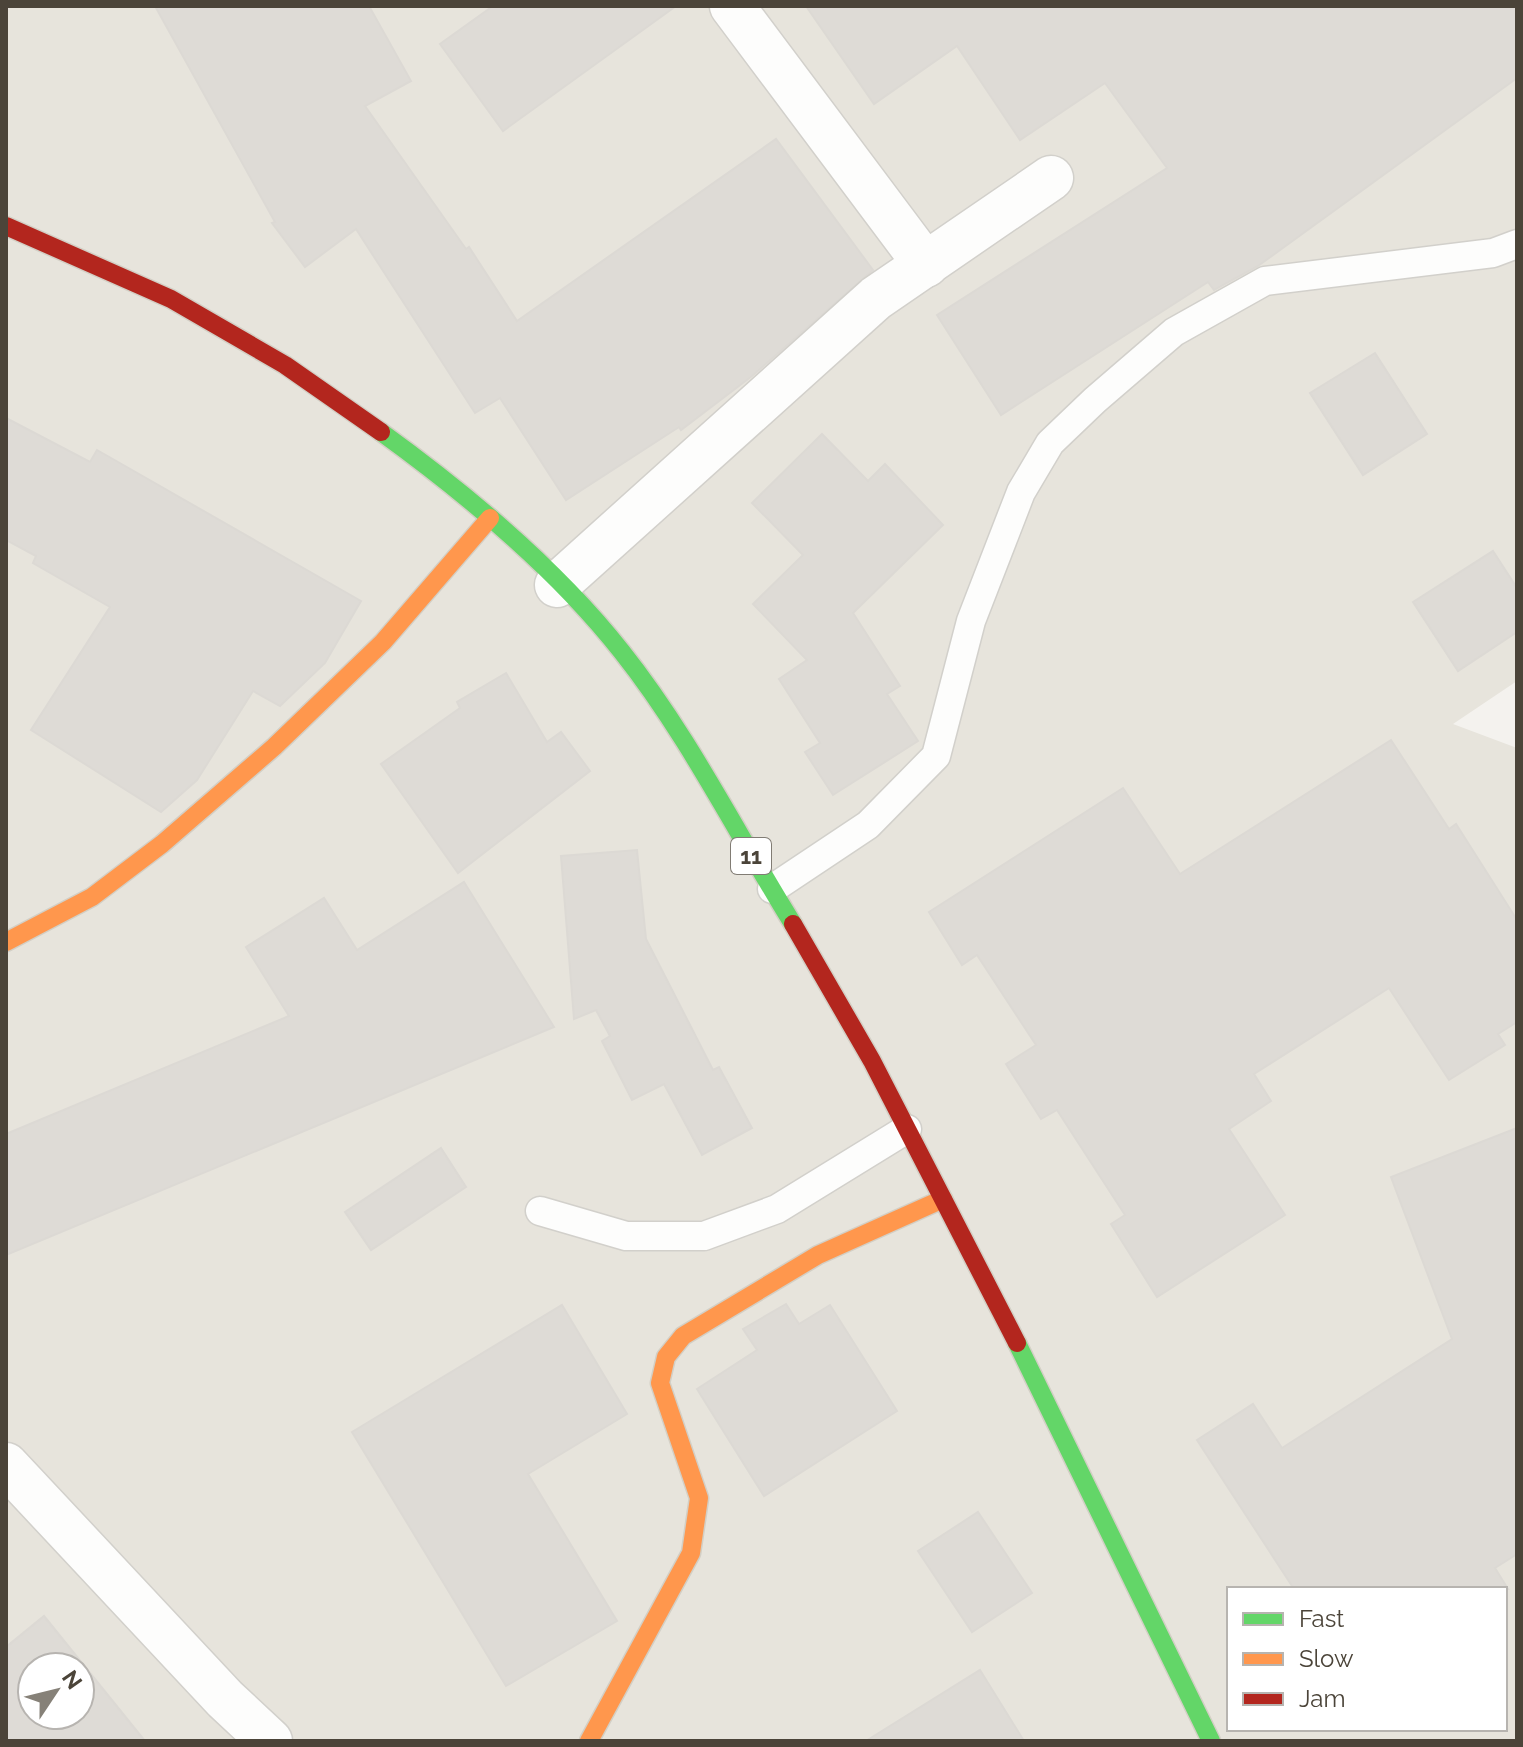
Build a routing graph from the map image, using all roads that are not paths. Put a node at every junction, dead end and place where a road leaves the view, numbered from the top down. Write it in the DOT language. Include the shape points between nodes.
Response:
graph roads {
  1 [pos="732,6"];
  2 [pos="1051,178"];
  3 [pos="6,226"];
  4 [pos="1517,244"];
  5 [pos="926,265"];
  6 [pos="490,518"];
  7 [pos="557,585"];
  8 [pos="772,889"];
  9 [pos="6,942"];
  10 [pos="907,1129"];
  11 [pos="943,1199"];
  12 [pos="540,1211"];
  13 [pos="6,1465"];
  14 [pos="270,1741"];
  15 [pos="589,1741"];
  16 [pos="1211,1741"];
  1 -- 5 [label="street"];
  2 -- 5 [label="street"];
  3 -- 6 [label="main road, 11" via="169,298 281,361"];
  4 -- 8 [label="lane" via="1493,253 1265,281 1174,332 1050,443 1021,492 971,621 936,756 868,825"];
  5 -- 7 [label="street" via="876,298"];
  6 -- 7 [label="main road, 11"];
  6 -- 9 [label="main road" via="383,642 274,747 92,897"];
  7 -- 8 [label="main road, 11" via="601,627 662,707"];
  8 -- 10 [label="main road, 11"];
  10 -- 11 [label="main road, 11"];
  10 -- 12 [label="lane" via="777,1209 704,1236 626,1236"];
  11 -- 15 [label="main road" via="818,1255 670,1348 660,1367 660,1383 699,1498 691,1553"];
  11 -- 16 [label="main road, 11"];
  13 -- 14 [label="street"];
}
